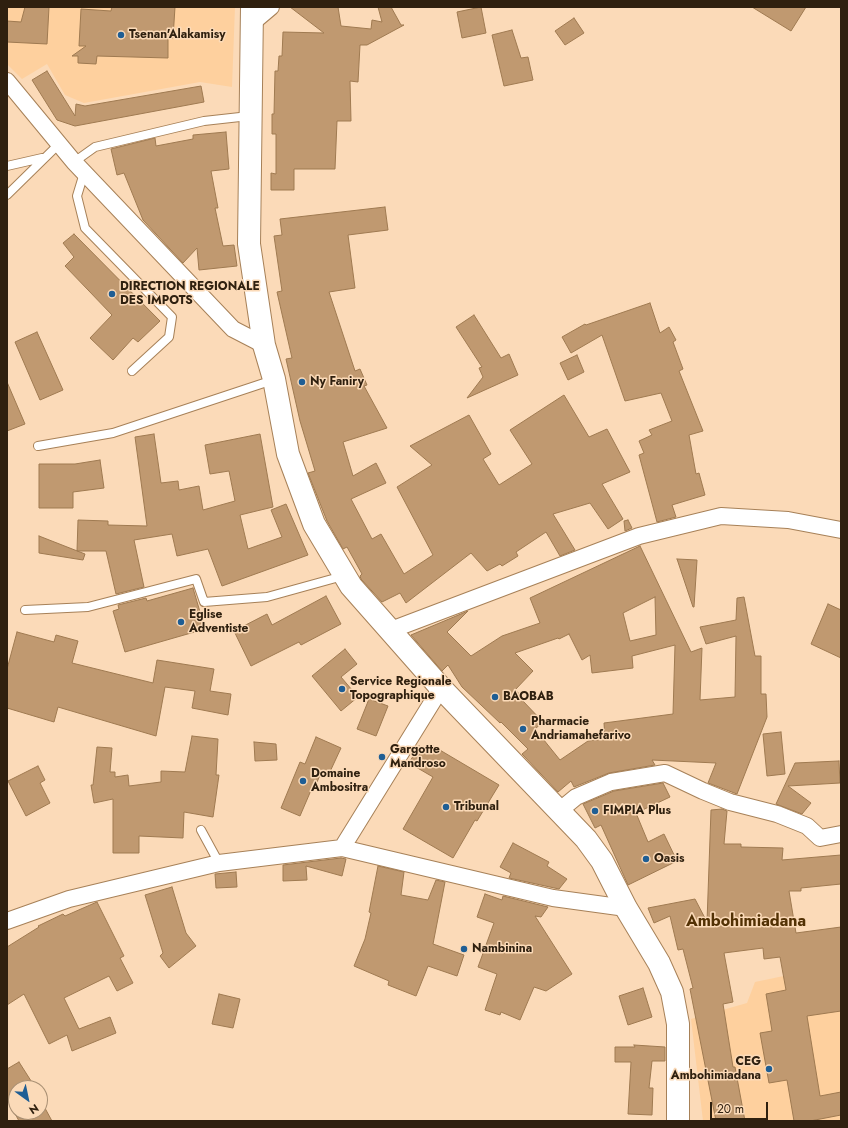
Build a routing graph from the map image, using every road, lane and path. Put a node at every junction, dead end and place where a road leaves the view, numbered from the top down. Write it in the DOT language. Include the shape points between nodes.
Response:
graph roads {
  1 [pos="271,7"];
  2 [pos="252,15"];
  3 [pos="7,81"];
  4 [pos="249,116"];
  5 [pos="59,144"];
  6 [pos="43,158"];
  7 [pos="7,166"];
  8 [pos="79,167"];
  9 [pos="7,195"];
  10 [pos="264,345"];
  11 [pos="132,371"];
  12 [pos="274,380"];
  13 [pos="38,446"];
  14 [pos="841,530"];
  15 [pos="344,576"];
  16 [pos="25,610"];
  17 [pos="391,630"];
  18 [pos="441,688"];
  19 [pos="559,811"];
  20 [pos="200,830"];
  21 [pos="841,834"];
  22 [pos="342,848"];
  23 [pos="219,863"];
  24 [pos="626,908"];
  25 [pos="7,921"];
  26 [pos="678,1121"];
  1 -- 2 [label="street"];
  2 -- 4 [label="main road"];
  3 -- 5 [label="street"];
  4 -- 8 [label="lane" via="204,121 95,147"];
  4 -- 10 [label="main road" via="249,244"];
  5 -- 6 [label="lane"];
  5 -- 8 [label="street"];
  6 -- 7 [label="lane"];
  6 -- 9 [label="lane"];
  8 -- 10 [label="street" via="233,329"];
  8 -- 11 [label="lane" via="77,196 85,228 172,317 169,337"];
  10 -- 12 [label="main road"];
  12 -- 13 [label="lane" via="113,433"];
  12 -- 15 [label="main road" via="288,454 314,524"];
  14 -- 17 [label="street" via="788,520 721,516 639,536"];
  15 -- 16 [label="lane" via="267,597 204,602 196,579 88,607"];
  15 -- 17 [label="main road"];
  17 -- 18 [label="main road"];
  18 -- 19 [label="main road"];
  18 -- 22 [label="street"];
  19 -- 21 [label="street" via="576,797 611,782 665,773 724,799 777,814 807,826 820,838"];
  19 -- 24 [label="main road" via="586,839 602,861"];
  20 -- 23 [label="lane"];
  22 -- 23 [label="street"];
  22 -- 24 [label="street" via="553,898"];
  23 -- 25 [label="street" via="69,899"];
  24 -- 26 [label="main road" via="660,963 672,992 678,1024"];
}
